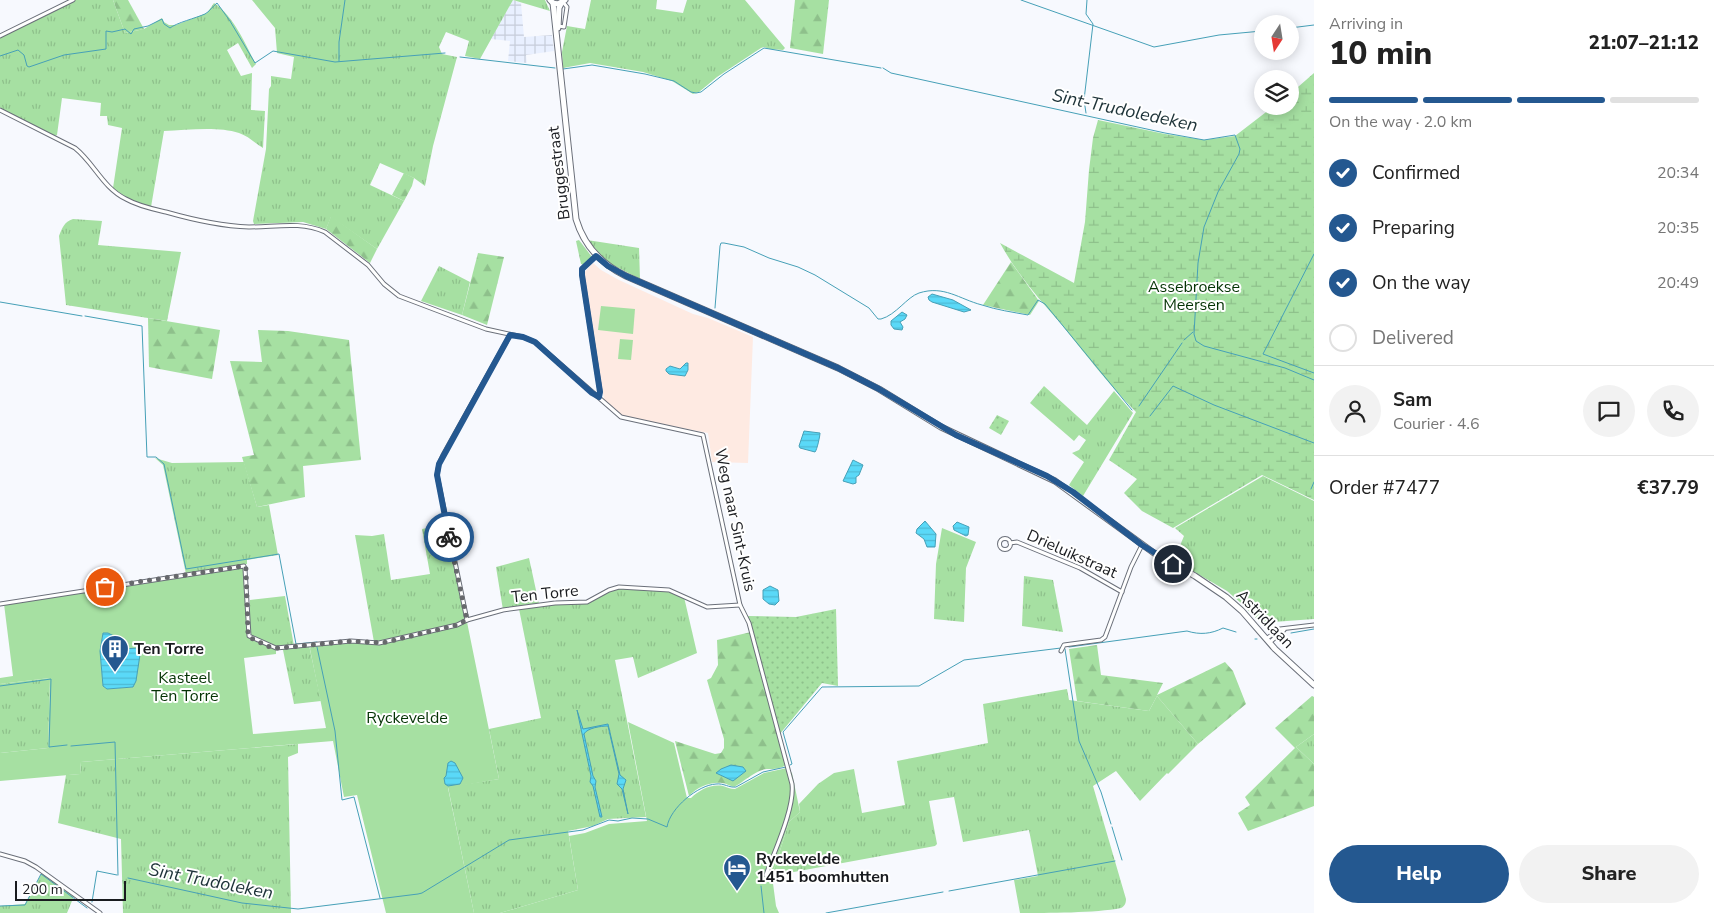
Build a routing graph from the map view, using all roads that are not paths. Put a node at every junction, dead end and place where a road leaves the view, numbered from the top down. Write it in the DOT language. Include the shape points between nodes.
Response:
graph roads {
  1 [pos="73,0"];
  2 [pos="552,2"];
  3 [pos="563,2"];
  4 [pos="557,25"];
  5 [pos="0,36"];
  6 [pos="0,110"];
  7 [pos="596,256"];
  8 [pos="510,335"];
  9 [pos="599,397"];
  10 [pos="1010,543"];
  11 [pos="1142,545"];
  12 [pos="1122,592"];
  13 [pos="0,604"];
  14 [pos="740,605"];
  15 [pos="467,620"];
  16 [pos="1314,625"];
  17 [pos="1268,640"];
  18 [pos="1061,651"];
  19 [pos="1314,685"];
  20 [pos="0,854"];
  21 [pos="766,875"];
  22 [pos="100,913"];
  1 -- 5 [label="street"];
  2 -- 3 [label="main road"];
  2 -- 4 [label="main road, Bruggestraat"];
  3 -- 4 [label="main road, Bruggestraat"];
  4 -- 7 [label="main road, Bruggestraat" via="574,208 579,229"];
  6 -- 8 [label="street, Weg naar Sint-Kruis" via="74,148 112,189 131,202 218,225 301,225 317,228 368,265 393,292"];
  7 -- 9 [label="street" via="582,269 582,275"];
  7 -- 11 [label="main road, Bruggestraat" via="626,276 844,371 949,431 1047,476"];
  8 -- 9 [label="street, Weg naar Sint-Kruis" via="535,342"];
  8 -- 15 [label="street" via="437,470"];
  9 -- 14 [label="street, Weg naar Sint-Kruis" via="621,417 703,435"];
  10 -- 12 [label="street, Drieluikstraat" via="1017,542 1080,568"];
  11 -- 12 [label="street"];
  11 -- 17 [label="main road, Astridlaan" via="1226,597"];
  12 -- 18 [label="street" via="1105,637 1064,645"];
  13 -- 15 [label="street, Ten Torre" via="241,566 246,569 249,636 276,648 351,641 382,643"];
  14 -- 15 [label="street, Ten Torre" via="707,606 669,590 625,587 609,590 587,602 516,608"];
  14 -- 21 [label="street, Weg naar Sint-Kruis" via="749,624 793,792"];
  16 -- 17 [label="street" via="1285,629"];
  17 -- 19 [label="main road, Astridlaan"];
  20 -- 22 [label="street" via="36,867"];
}
